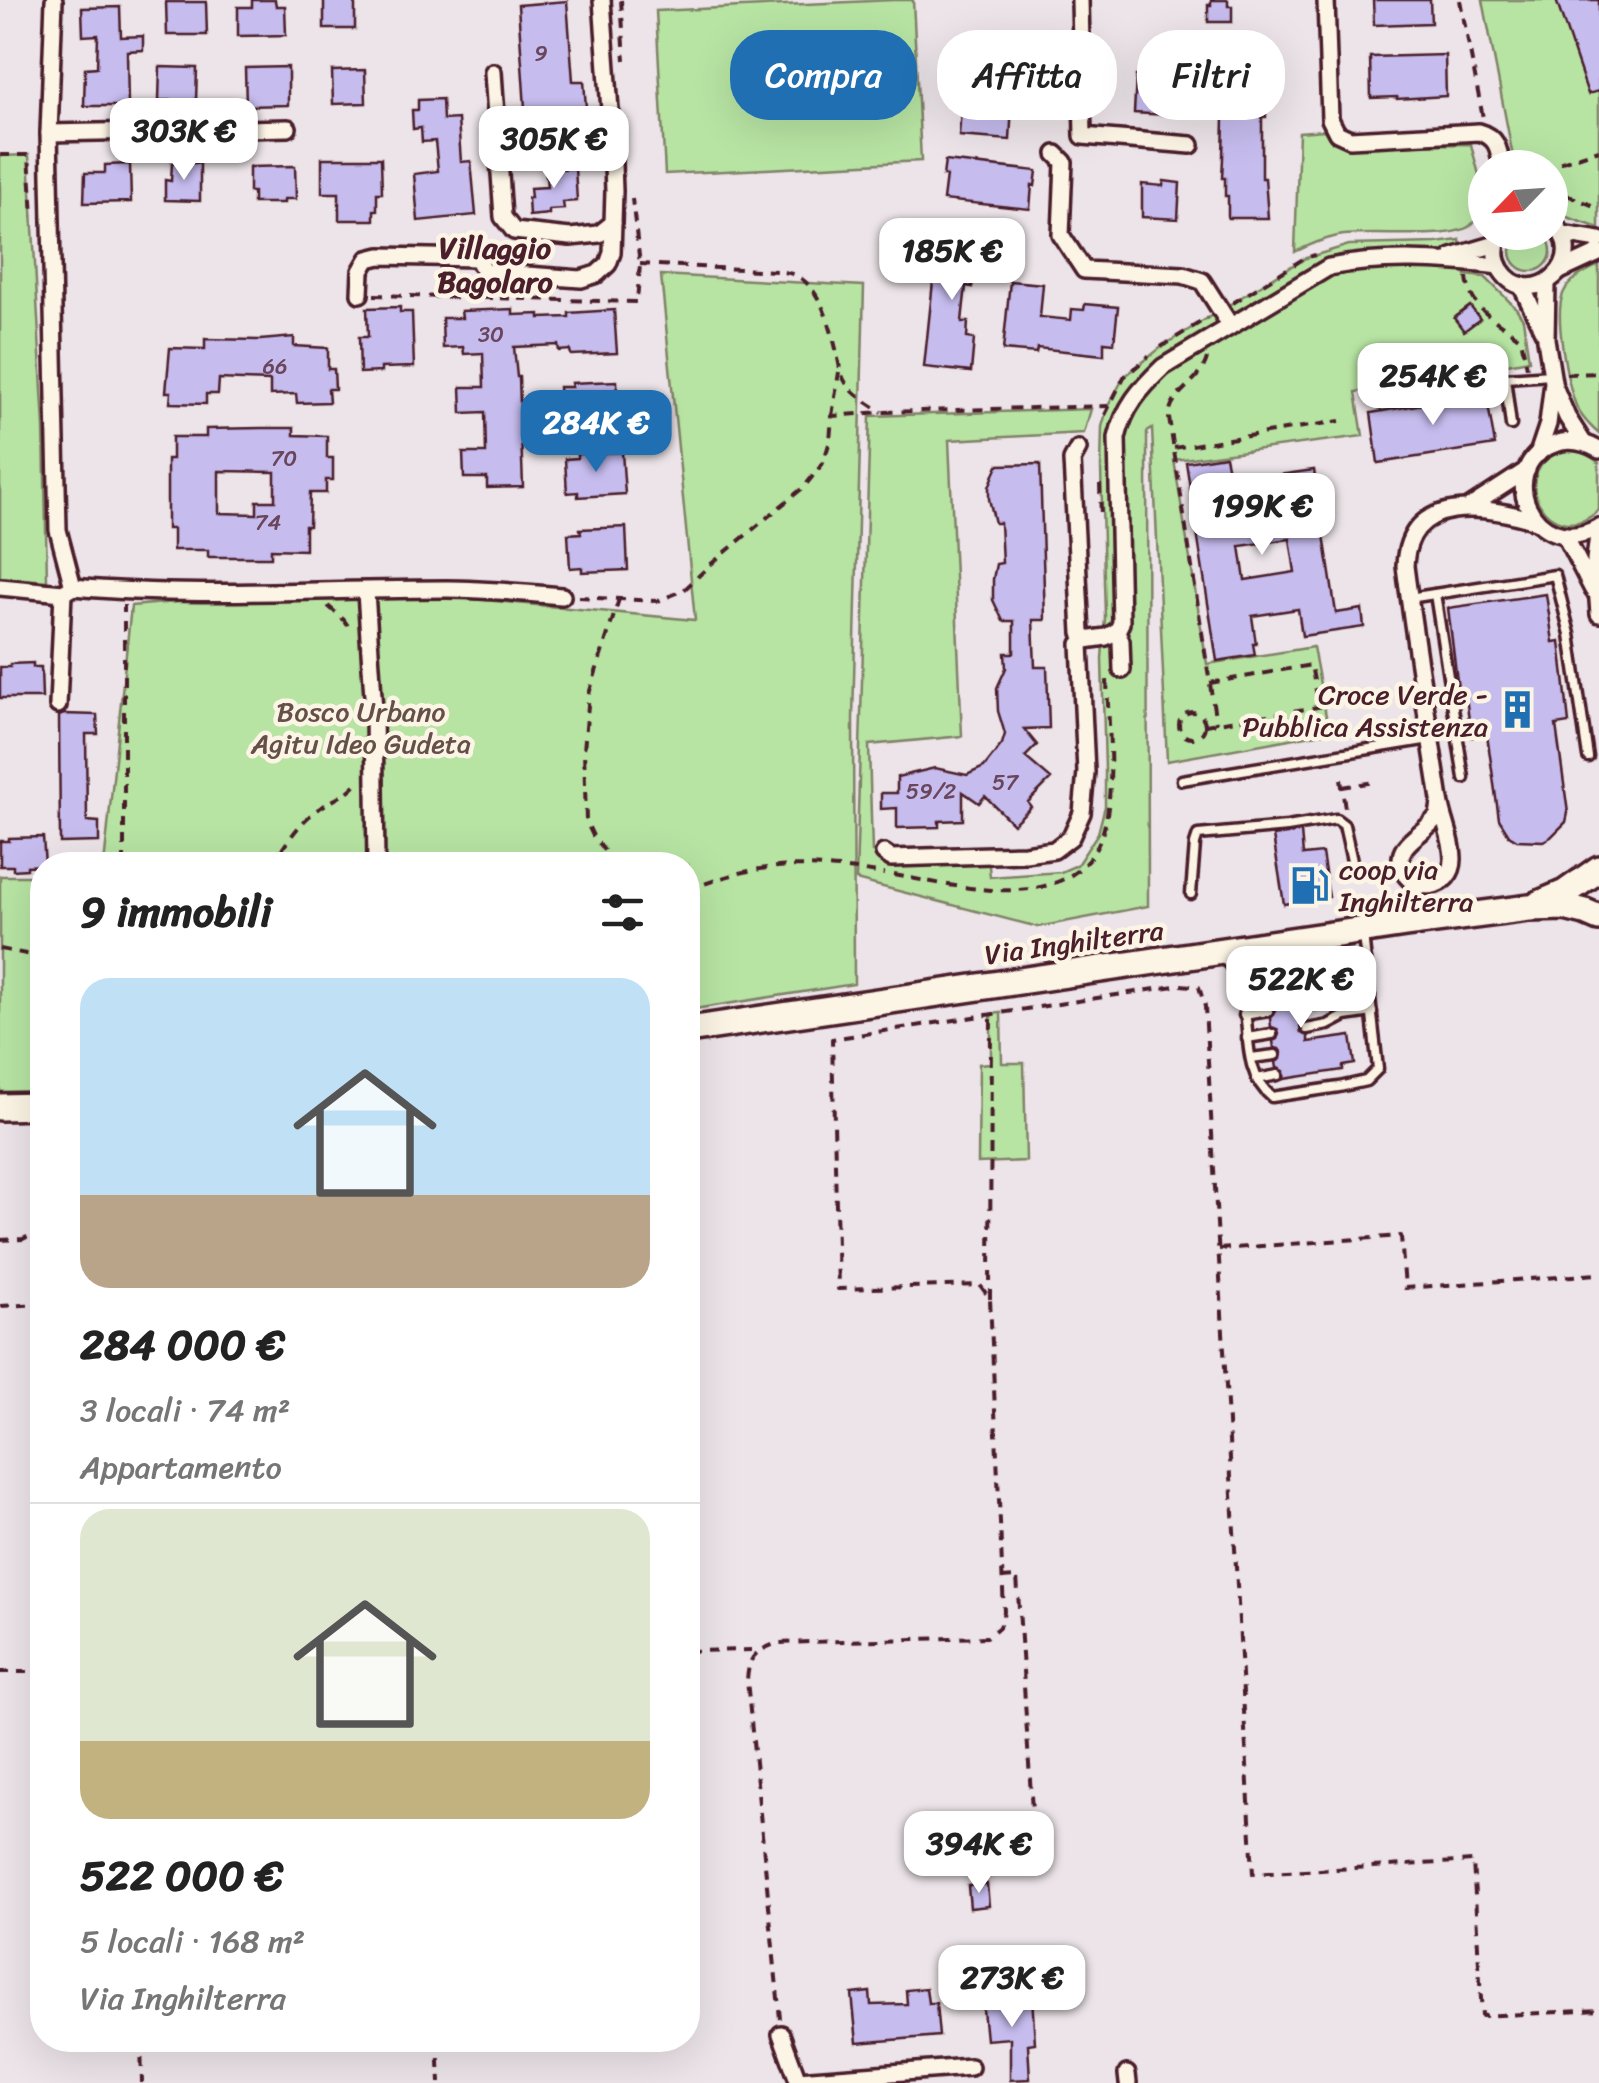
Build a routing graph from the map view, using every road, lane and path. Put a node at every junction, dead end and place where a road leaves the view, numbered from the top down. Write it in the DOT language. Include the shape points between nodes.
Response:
graph roads {
  1 [pos="54,0"];
  2 [pos="602,0"];
  3 [pos="1080,0"];
  4 [pos="1326,0"];
  5 [pos="1460,0"];
  6 [pos="493,72"];
  7 [pos="1484,122"];
  8 [pos="288,128"];
  9 [pos="49,133"];
  10 [pos="1191,145"];
  11 [pos="1499,150"];
  12 [pos="1599,150"];
  13 [pos="1056,154"];
  14 [pos="1568,160"];
  15 [pos="1568,195"];
  16 [pos="1599,208"];
  17 [pos="613,223"];
  18 [pos="1568,235"];
  19 [pos="1599,240"];
  20 [pos="1468,250"];
  21 [pos="1498,250"];
  22 [pos="1565,250"];
  23 [pos="1599,253"];
  24 [pos="1442,260"];
  25 [pos="1468,263"];
  26 [pos="640,264"];
  27 [pos="1498,266"];
  28 [pos="1560,271"];
  29 [pos="1546,283"];
  30 [pos="1521,285"];
  31 [pos="360,294"];
  32 [pos="636,302"];
  33 [pos="1230,326"];
  34 [pos="1546,339"];
  35 [pos="1200,344"];
  36 [pos="839,368"];
  37 [pos="1599,373"];
  38 [pos="1529,376"];
  39 [pos="1552,378"];
  40 [pos="882,412"];
  41 [pos="832,416"];
  42 [pos="1340,421"];
  43 [pos="1511,424"];
  44 [pos="1102,427"];
  45 [pos="1583,442"];
  46 [pos="1174,448"];
  47 [pos="1078,449"];
  48 [pos="1599,450"];
  49 [pos="1538,454"];
  50 [pos="1527,470"];
  51 [pos="1100,482"];
  52 [pos="1470,507"];
  53 [pos="1100,517"];
  54 [pos="1536,521"];
  55 [pos="1599,527"];
  56 [pos="1565,536"];
  57 [pos="0,588"];
  58 [pos="68,590"];
  59 [pos="303,591"];
  60 [pos="124,592"];
  61 [pos="366,592"];
  62 [pos="1435,594"];
  63 [pos="562,596"];
  64 [pos="619,598"];
  65 [pos="1409,598"];
  66 [pos="1598,607"];
  67 [pos="1117,630"];
  68 [pos="356,638"];
  69 [pos="1085,640"];
  70 [pos="1115,672"];
  71 [pos="1210,683"];
  72 [pos="58,705"];
  73 [pos="1216,723"];
  74 [pos="1205,725"];
  75 [pos="1430,739"];
  76 [pos="1588,757"];
  77 [pos="363,776"];
  78 [pos="1464,778"];
  79 [pos="1341,779"];
  80 [pos="1182,780"];
  81 [pos="1374,782"];
  82 [pos="1342,788"];
  83 [pos="1440,804"];
  84 [pos="1344,825"];
  85 [pos="124,852"];
  86 [pos="280,852"];
  87 [pos="376,852"];
  88 [pos="606,852"];
  89 [pos="884,853"];
  90 [pos="1354,870"];
  91 [pos="1599,870"];
  92 [pos="700,885"];
  93 [pos="1190,894"];
  94 [pos="1529,908"];
  95 [pos="1599,910"];
  96 [pos="1599,918"];
  97 [pos="1363,930"];
  98 [pos="0,949"];
  99 [pos="1215,952"];
  100 [pos="30,955"];
  101 [pos="1366,959"];
  102 [pos="1297,965"];
  103 [pos="1262,970"];
  104 [pos="1238,972"];
  105 [pos="1368,973"];
  106 [pos="1300,984"];
  107 [pos="1265,990"];
  108 [pos="1242,994"];
  109 [pos="1370,995"];
  110 [pos="1303,1006"];
  111 [pos="1268,1011"];
  112 [pos="1372,1012"];
  113 [pos="991,1014"];
  114 [pos="1244,1015"];
  115 [pos="1328,1026"];
  116 [pos="700,1028"];
  117 [pos="1306,1030"];
  118 [pos="1272,1034"];
  119 [pos="1247,1038"];
  120 [pos="1327,1040"];
  121 [pos="1275,1055"];
  122 [pos="1251,1058"];
  123 [pos="1278,1075"];
  124 [pos="1258,1078"];
  125 [pos="30,1107"];
  126 [pos="0,1108"];
  127 [pos="30,1236"];
  128 [pos="0,1240"];
  129 [pos="1218,1249"];
  130 [pos="1599,1274"];
  131 [pos="990,1299"];
  132 [pos="30,1305"];
  133 [pos="0,1306"];
  134 [pos="1002,1578"];
  135 [pos="758,1650"];
  136 [pos="700,1651"];
  137 [pos="0,1672"];
  138 [pos="30,1672"];
  139 [pos="1034,1842"];
  140 [pos="1599,2010"];
  141 [pos="781,2034"];
  142 [pos="141,2052"];
  143 [pos="439,2052"];
  144 [pos="970,2067"];
  145 [pos="798,2082"];
  146 [pos="142,2083"];
  147 [pos="440,2083"];
  1 -- 9 [label="street"];
  2 -- 17 [label="street"];
  3 -- 10 [label="street" via="1083,136"];
  4 -- 11 [label="street" via="1330,118 1338,134 1483,133"];
  5 -- 7 [label="path"];
  6 -- 17 [label="street" via="508,224 514,231 570,237 599,234"];
  8 -- 9 [label="street"];
  9 -- 58 [label="street" via="58,530"];
  12 -- 14 [label="path"];
  13 -- 33 [label="street" via="1064,162 1061,235 1084,270 1202,280"];
  15 -- 16 [label="path"];
  17 -- 31 [label="street" via="612,253 597,274 485,272 476,258 380,256 368,259 361,271"];
  18 -- 19 [label="street"];
  20 -- 24 [label="street"];
  21 -- 27 [label="street"];
  22 -- 28 [label="street"];
  23 -- 28 [label="street"];
  24 -- 25 [label="street"];
  24 -- 33 [label="street" via="1329,267"];
  25 -- 27 [label="street"];
  25 -- 38 [label="path" via="1470,292 1480,310 1522,339"];
  26 -- 36 [label="path" via="795,274 818,300"];
  27 -- 30 [label="street"];
  28 -- 29 [label="street"];
  29 -- 30 [label="street"];
  29 -- 34 [label="street"];
  30 -- 34 [label="street"];
  31 -- 32 [label="path"];
  33 -- 35 [label="street"];
  34 -- 39 [label="street"];
  35 -- 46 [label="path" via="1208,360 1169,408"];
  35 -- 67 [label="street" via="1147,382 1121,420"];
  36 -- 40 [label="path" via="858,396"];
  36 -- 41 [label="path"];
  37 -- 39 [label="path"];
  38 -- 39 [label="lane"];
  38 -- 43 [label="lane" via="1505,378"];
  39 -- 45 [label="street"];
  39 -- 49 [label="street"];
  40 -- 41 [label="path"];
  40 -- 44 [label="path" via="1108,406"];
  41 -- 64 [label="path" via="823,463 805,486 684,590 658,600"];
  42 -- 46 [label="path"];
  45 -- 48 [label="street"];
  45 -- 49 [label="street" via="1559,442"];
  46 -- 71 [label="path"];
  47 -- 69 [label="street" via="1072,460"];
  49 -- 50 [label="street"];
  50 -- 52 [label="street"];
  50 -- 54 [label="street" via="1524,497"];
  51 -- 53 [label="path"];
  52 -- 54 [label="street"];
  52 -- 65 [label="street" via="1435,516 1410,537 1404,566"];
  54 -- 56 [label="street"];
  55 -- 56 [label="street"];
  55 -- 66 [label="street"];
  56 -- 66 [label="street"];
  57 -- 58 [label="street"];
  58 -- 60 [label="street"];
  58 -- 72 [label="street"];
  59 -- 60 [label="street"];
  59 -- 61 [label="street"];
  59 -- 68 [label="path" via="324,602"];
  60 -- 85 [label="path"];
  61 -- 63 [label="street"];
  61 -- 87 [label="street"];
  62 -- 65 [label="lane"];
  62 -- 76 [label="lane" via="1556,575"];
  62 -- 78 [label="lane"];
  63 -- 64 [label="path"];
  64 -- 88 [label="path" via="590,694 584,750 586,821"];
  65 -- 75 [label="street"];
  67 -- 69 [label="street"];
  67 -- 70 [label="street"];
  69 -- 89 [label="street" via="1080,644 1086,772 1082,813 1071,837 1054,850 1024,854"];
  70 -- 92 [label="path" via="1105,826 1095,854 1060,882 980,890 792,866"];
  71 -- 73 [label="path"];
  71 -- 73 [label="path" via="1312,665 1321,706"];
  73 -- 74 [label="path"];
  74 -- 74 [label="path" via="1202,716 1189,712 1178,725 1192,738"];
  75 -- 80 [label="lane"];
  75 -- 83 [label="street"];
  77 -- 86 [label="path" via="317,810"];
  79 -- 82 [label="path"];
  81 -- 82 [label="path"];
  82 -- 84 [label="path"];
  83 -- 83 [label="street" via="1438,816 1402,851 1403,870 1420,886 1439,884 1452,868"];
  84 -- 90 [label="lane"];
  84 -- 93 [label="lane" via="1336,819 1198,836"];
  91 -- 94 [label="main road, Via Inghilterra"];
  91 -- 95 [label="main road, Via Inghilterra"];
  94 -- 96 [label="main road, Via Inghilterra" via="1565,907"];
  94 -- 97 [label="main road, Via Inghilterra"];
  97 -- 99 [label="main road, Via Inghilterra"];
  97 -- 101 [label="lane"];
  98 -- 100 [label="path"];
  99 -- 104 [label="lane"];
  99 -- 116 [label="main road, Via Inghilterra"];
  101 -- 102 [label="lane"];
  101 -- 105 [label="lane"];
  103 -- 104 [label="lane"];
  104 -- 108 [label="lane"];
  105 -- 106 [label="lane"];
  105 -- 109 [label="lane"];
  107 -- 108 [label="lane"];
  108 -- 114 [label="lane"];
  109 -- 110 [label="lane"];
  109 -- 112 [label="lane"];
  111 -- 114 [label="lane"];
  112 -- 115 [label="lane"];
  112 -- 124 [label="lane" via="1378,1069 1366,1080 1272,1098"];
  113 -- 129 [label="path" via="1199,987"];
  113 -- 131 [label="path"];
  113 -- 131 [label="path" via="832,1040 838,1289 980,1285"];
  114 -- 119 [label="lane"];
  115 -- 117 [label="lane"];
  115 -- 120 [label="lane"];
  118 -- 119 [label="lane"];
  119 -- 122 [label="lane"];
  121 -- 122 [label="lane"];
  122 -- 124 [label="lane"];
  123 -- 124 [label="lane"];
  125 -- 126 [label="main road"];
  127 -- 128 [label="path"];
  129 -- 130 [label="path" via="1400,1236 1405,1288"];
  129 -- 140 [label="path" via="1253,1874 1473,1862 1482,2016"];
  131 -- 134 [label="path"];
  132 -- 133 [label="path"];
  134 -- 135 [label="path" via="1004,1612 1000,1627 987,1637 776,1643"];
  134 -- 139 [label="path" via="1016,1577"];
  135 -- 136 [label="path"];
  135 -- 141 [label="path" via="746,1680"];
  137 -- 138 [label="path"];
  141 -- 145 [label="street"];
  142 -- 146 [label="path"];
  143 -- 147 [label="path"];
  144 -- 145 [label="street"];
}
